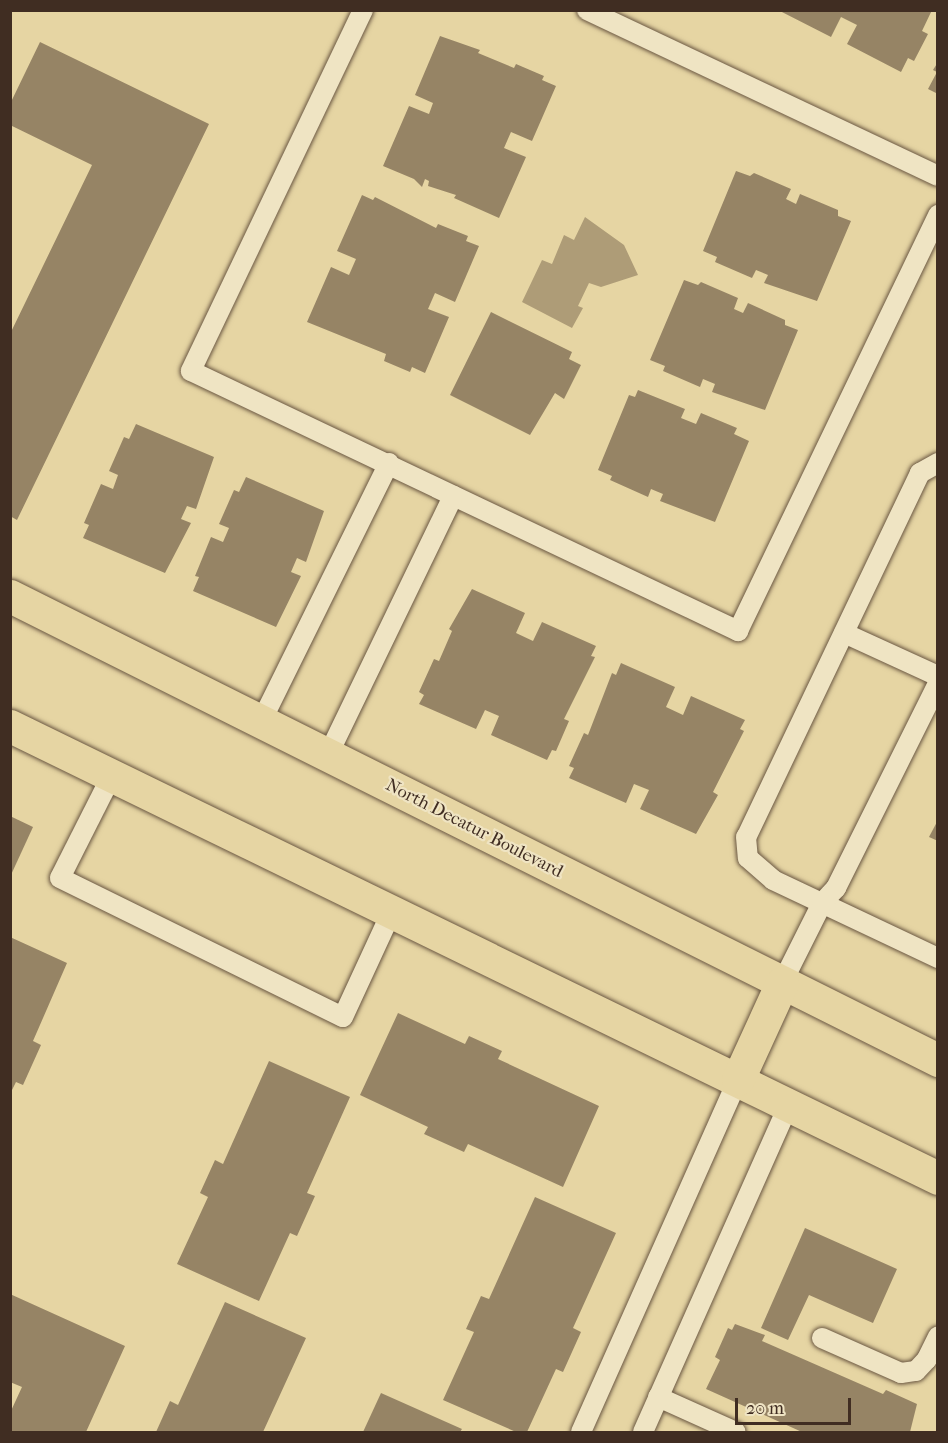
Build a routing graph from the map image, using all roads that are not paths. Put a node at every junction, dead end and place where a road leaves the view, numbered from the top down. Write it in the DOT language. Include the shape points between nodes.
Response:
graph roads {
  1 [pos="363,10"];
  2 [pos="587,10"];
  3 [pos="938,176"];
  4 [pos="938,215"];
  5 [pos="389,463"];
  6 [pos="938,463"];
  7 [pos="453,496"];
  8 [pos="10,596"];
  9 [pos="844,633"];
  10 [pos="938,676"];
  11 [pos="938,683"];
  12 [pos="261,722"];
  13 [pos="10,726"];
  14 [pos="328,755"];
  15 [pos="112,775"];
  16 [pos="822,903"];
  17 [pos="392,911"];
  18 [pos="938,958"];
  19 [pos="782,983"];
  20 [pos="938,1060"];
  21 [pos="738,1079"];
  22 [pos="789,1104"];
  23 [pos="938,1178"];
  24 [pos="938,1336"];
  25 [pos="822,1338"];
  26 [pos="658,1397"];
  27 [pos="581,1432"];
  28 [pos="643,1432"];
  29 [pos="736,1432"];
  1 -- 5 [label="lane" via="191,371"];
  2 -- 3 [label="lane"];
  4 -- 7 [label="lane" via="738,631"];
  5 -- 7 [label="lane"];
  5 -- 12 [label="lane"];
  6 -- 9 [label="lane" via="920,473"];
  7 -- 14 [label="lane"];
  8 -- 12 [label="main road, North Decatur Boulevard"];
  9 -- 10 [label="lane"];
  9 -- 16 [label="lane" via="746,837 748,858 773,880"];
  11 -- 16 [label="lane" via="836,888"];
  12 -- 14 [label="main road, North Decatur Boulevard"];
  13 -- 15 [label="main road"];
  14 -- 19 [label="main road, North Decatur Boulevard"];
  15 -- 17 [label="main road"];
  15 -- 17 [label="lane" via="60,878 343,1017"];
  16 -- 18 [label="lane"];
  16 -- 19 [label="lane"];
  17 -- 21 [label="main road"];
  19 -- 20 [label="main road, North Decatur Boulevard"];
  19 -- 21 [label="main road"];
  21 -- 22 [label="main road"];
  21 -- 27 [label="lane"];
  22 -- 23 [label="main road"];
  22 -- 26 [label="lane"];
  24 -- 25 [label="lane" via="916,1371 902,1373"];
  26 -- 28 [label="lane"];
  26 -- 29 [label="lane"];
}
